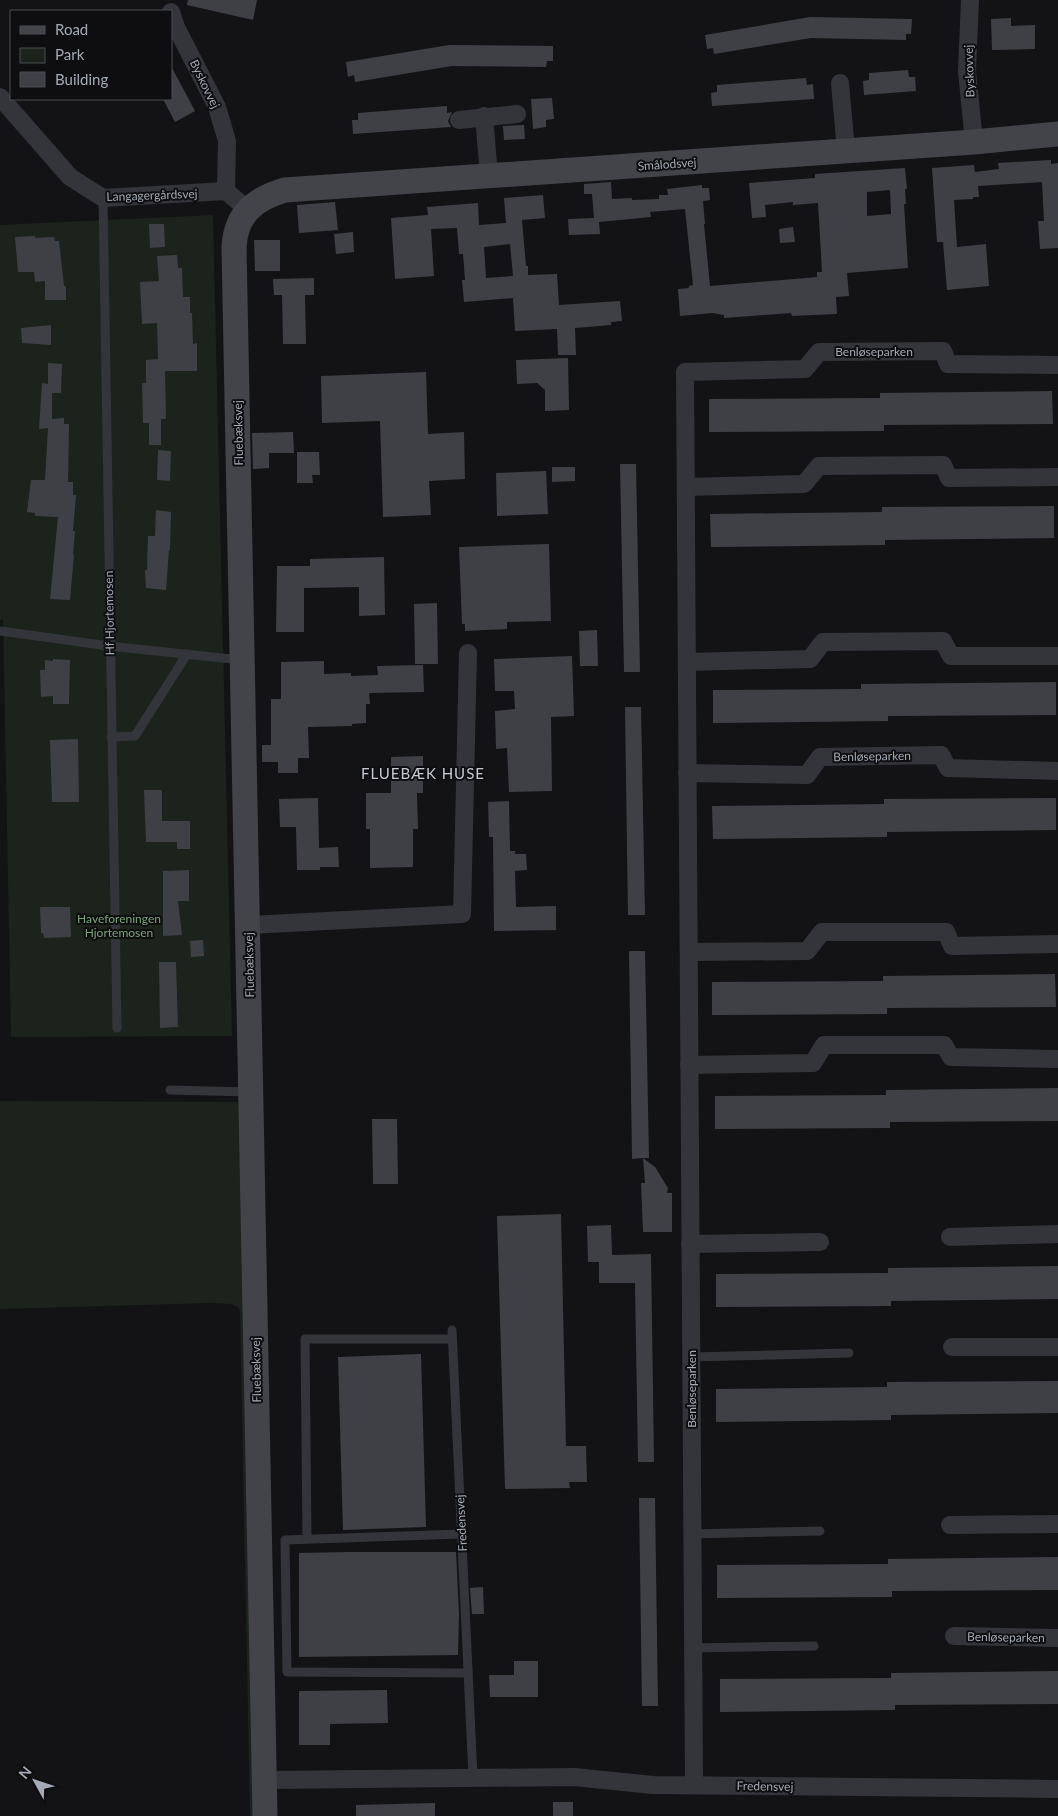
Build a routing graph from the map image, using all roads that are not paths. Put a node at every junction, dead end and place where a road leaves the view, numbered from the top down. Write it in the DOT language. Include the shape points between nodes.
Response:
graph roads {
  1 [pos="970,0"];
  2 [pos="172,15"];
  3 [pos="840,83"];
  4 [pos="0,97"];
  5 [pos="517,114"];
  6 [pos="484,116"];
  7 [pos="459,120"];
  8 [pos="1058,134"];
  9 [pos="974,142"];
  10 [pos="846,150"];
  11 [pos="489,176"];
  12 [pos="226,191"];
  13 [pos="103,198"];
  14 [pos="248,210"];
  15 [pos="1058,365"];
  16 [pos="1058,477"];
  17 [pos="686,486"];
  18 [pos="0,631"];
  19 [pos="109,646"];
  20 [pos="468,653"];
  21 [pos="187,654"];
  22 [pos="1058,656"];
  23 [pos="243,660"];
  24 [pos="687,662"];
  25 [pos="111,737"];
  26 [pos="1058,771"];
  27 [pos="687,773"];
  28 [pos="248,925"];
  29 [pos="1058,944"];
  30 [pos="688,952"];
  31 [pos="117,1028"];
  32 [pos="1058,1059"];
  33 [pos="689,1064"];
  34 [pos="170,1090"];
  35 [pos="252,1092"];
  36 [pos="1058,1234"];
  37 [pos="950,1237"];
  38 [pos="820,1242"];
  39 [pos="690,1244"];
  40 [pos="952,1347"];
  41 [pos="1058,1347"];
  42 [pos="848,1353"];
  43 [pos="691,1357"];
  44 [pos="1058,1524"];
  45 [pos="950,1525"];
  46 [pos="820,1531"];
  47 [pos="461,1534"];
  48 [pos="692,1534"];
  49 [pos="307,1539"];
  50 [pos="954,1636"];
  51 [pos="1058,1638"];
  52 [pos="814,1646"];
  53 [pos="693,1648"];
  54 [pos="468,1673"];
  55 [pos="473,1776"];
  56 [pos="265,1780"];
  57 [pos="694,1785"];
  58 [pos="1058,1789"];
  59 [pos="265,1816"];
  1 -- 9 [label="street, Byskovvej" via="967,71"];
  2 -- 12 [label="street, Byskovvej" via="217,107 227,141"];
  3 -- 10 [label="street"];
  4 -- 13 [label="street, Langagergårdsvej" via="70,177"];
  5 -- 6 [label="street"];
  6 -- 7 [label="street"];
  6 -- 11 [label="street"];
  8 -- 9 [label="street, Smålodsvej"];
  9 -- 10 [label="street, Smålodsvej"];
  10 -- 11 [label="street, Smålodsvej"];
  11 -- 14 [label="street, Smålodsvej" via="285,190 258,200"];
  12 -- 13 [label="street, Langagergårdsvej"];
  12 -- 14 [label="street"];
  13 -- 19 [label="lane, Hf Hjortemosen"];
  14 -- 23 [label="street, Fluebæksvej" via="235,233 234,248"];
  15 -- 17 [label="street, Benløseparken" via="948,364 943,351 819,352 805,369 685,372"];
  16 -- 17 [label="street" via="949,478 943,465 819,466 804,484"];
  17 -- 24 [label="street, Benløseparken"];
  18 -- 19 [label="lane"];
  19 -- 21 [label="lane"];
  19 -- 25 [label="lane, Hf Hjortemosen"];
  20 -- 28 [label="street, Fluebæksvej" via="462,914"];
  21 -- 23 [label="lane"];
  21 -- 25 [label="lane" via="135,736"];
  22 -- 24 [label="street" via="951,656 943,641 823,642 810,659"];
  23 -- 28 [label="street, Fluebæksvej"];
  24 -- 27 [label="street, Benløseparken"];
  25 -- 31 [label="lane, Hf Hjortemosen"];
  26 -- 27 [label="street, Benløseparken" via="948,768 941,755 820,757 808,775"];
  27 -- 30 [label="street, Benløseparken"];
  28 -- 35 [label="street, Fluebæksvej"];
  29 -- 30 [label="street" via="952,946 946,932 822,932 807,950"];
  30 -- 33 [label="street, Benløseparken"];
  32 -- 33 [label="street" via="951,1057 944,1045 824,1046 813,1063"];
  33 -- 39 [label="street, Benløseparken"];
  34 -- 35 [label="lane"];
  35 -- 56 [label="street, Fluebæksvej"];
  36 -- 37 [label="street"];
  38 -- 39 [label="street"];
  39 -- 43 [label="street, Benløseparken"];
  40 -- 41 [label="street"];
  42 -- 43 [label="lane"];
  43 -- 48 [label="street, Benløseparken"];
  44 -- 45 [label="street"];
  46 -- 48 [label="lane"];
  47 -- 49 [label="lane"];
  47 -- 49 [label="lane, Fredensvej" via="452,1335 305,1339"];
  47 -- 54 [label="lane, Fredensvej"];
  48 -- 53 [label="street, Benløseparken"];
  49 -- 54 [label="lane" via="285,1540 287,1672"];
  50 -- 51 [label="street, Benløseparken"];
  52 -- 53 [label="lane"];
  53 -- 57 [label="street, Benløseparken"];
  54 -- 55 [label="lane, Fredensvej"];
  55 -- 56 [label="street, Fredensvej"];
  55 -- 57 [label="street, Fredensvej" via="574,1776 653,1785"];
  56 -- 59 [label="street, Fluebæksvej"];
  57 -- 58 [label="street, Fredensvej"];
}
